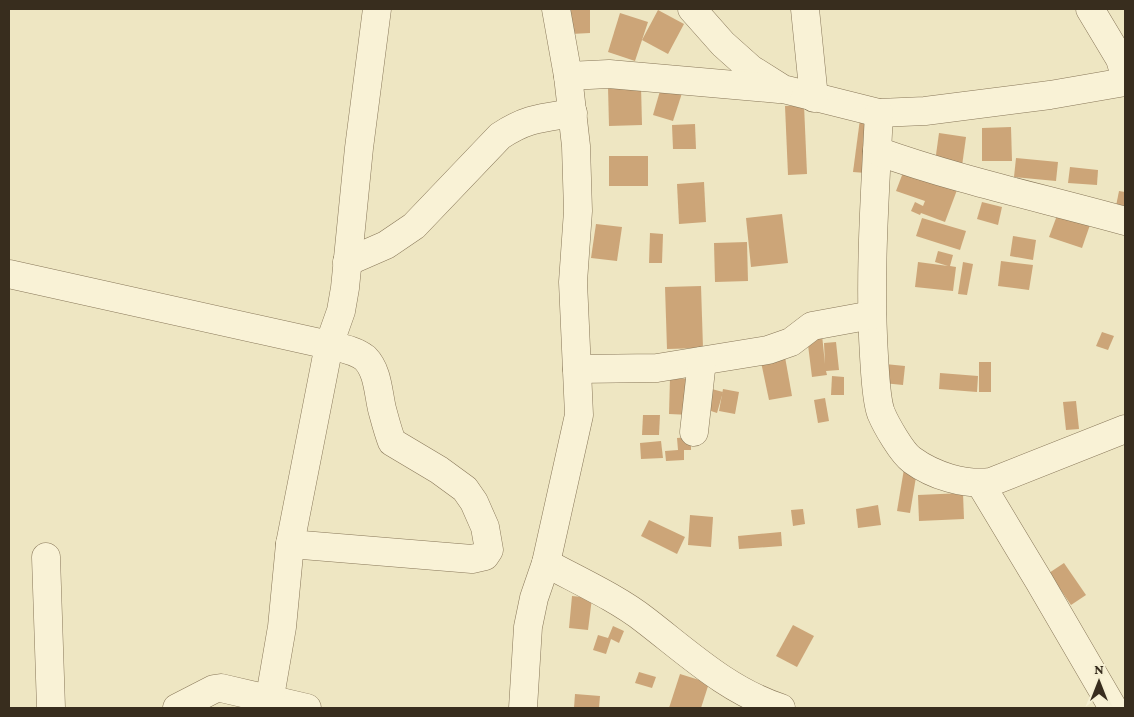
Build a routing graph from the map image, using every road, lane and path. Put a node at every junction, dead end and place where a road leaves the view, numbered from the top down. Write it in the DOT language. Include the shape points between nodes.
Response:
graph roads {
  1 [pos="376,9"];
  2 [pos="556,9"];
  3 [pos="692,9"];
  4 [pos="805,9"];
  5 [pos="1090,9"];
  6 [pos="568,76"];
  7 [pos="1125,76"];
  8 [pos="1125,82"];
  9 [pos="783,89"];
  10 [pos="814,98"];
  11 [pos="573,113"];
  12 [pos="879,113"];
  13 [pos="877,151"];
  14 [pos="1125,221"];
  15 [pos="347,262"];
  16 [pos="9,274"];
  17 [pos="872,315"];
  18 [pos="329,345"];
  19 [pos="702,361"];
  20 [pos="577,369"];
  21 [pos="1125,429"];
  22 [pos="694,432"];
  23 [pos="980,483"];
  24 [pos="290,544"];
  25 [pos="46,557"];
  26 [pos="546,563"];
  27 [pos="269,704"];
  28 [pos="51,708"];
  29 [pos="177,708"];
  30 [pos="307,708"];
  31 [pos="523,708"];
  32 [pos="781,708"];
  33 [pos="1113,708"];
  1 -- 15 [label="street"];
  2 -- 6 [label="street"];
  3 -- 9 [label="street" via="751,69"];
  4 -- 10 [label="street"];
  5 -- 7 [label="street" via="1120,59"];
  6 -- 9 [label="street" via="609,74"];
  6 -- 11 [label="street"];
  8 -- 12 [label="street" via="925,111"];
  9 -- 10 [label="street"];
  10 -- 12 [label="street"];
  11 -- 15 [label="street" via="515,126 500,136 414,226 386,245"];
  11 -- 20 [label="street" via="578,211 573,282"];
  12 -- 13 [label="street"];
  13 -- 14 [label="street" via="969,180"];
  13 -- 17 [label="street"];
  15 -- 18 [label="street" via="345,288"];
  16 -- 18 [label="street"];
  17 -- 19 [label="street" via="812,326 791,342 768,350"];
  17 -- 23 [label="street" via="880,411 893,436 911,460 956,480"];
  18 -- 24 [label="street"];
  18 -- 24 [label="street" via="350,350 364,358 372,368 392,442 466,489 485,527 489,550 485,556 472,559"];
  19 -- 20 [label="street" via="657,368"];
  19 -- 22 [label="street"];
  20 -- 26 [label="street" via="579,415"];
  21 -- 23 [label="street" via="991,482"];
  23 -- 33 [label="street"];
  24 -- 27 [label="street" via="282,627"];
  25 -- 28 [label="street"];
  26 -- 31 [label="street" via="528,627"];
  26 -- 32 [label="street" via="643,618 731,685"];
  27 -- 29 [label="street" via="221,688"];
  27 -- 30 [label="street"];
}
